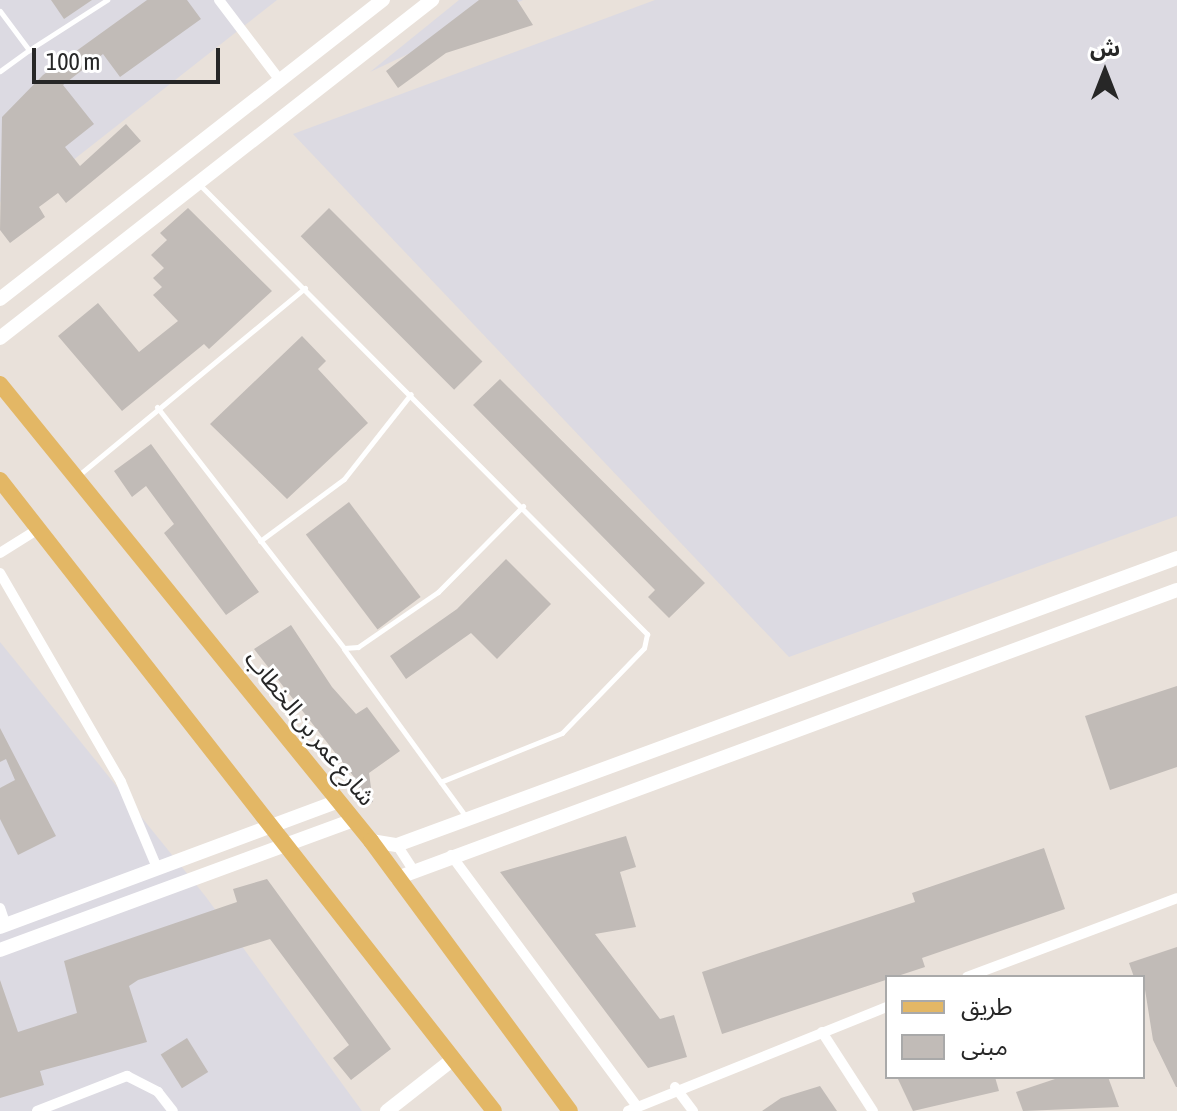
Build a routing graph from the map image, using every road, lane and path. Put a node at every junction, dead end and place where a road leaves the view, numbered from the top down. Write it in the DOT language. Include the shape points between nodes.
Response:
graph roads {
  1 [pos="107,0"];
  2 [pos="219,0"];
  3 [pos="383,0"];
  4 [pos="432,0"];
  5 [pos="0,11"];
  6 [pos="29,50"];
  7 [pos="0,71"];
  8 [pos="279,79"];
  9 [pos="197,181"];
  10 [pos="0,281"];
  11 [pos="305,288"];
  12 [pos="5,296"];
  13 [pos="0,338"];
  14 [pos="0,384"];
  15 [pos="411,394"];
  16 [pos="157,407"];
  17 [pos="76,478"];
  18 [pos="0,480"];
  19 [pos="523,506"];
  20 [pos="40,528"];
  21 [pos="260,541"];
  22 [pos="0,553"];
  23 [pos="1177,558"];
  24 [pos="0,573"];
  25 [pos="1177,590"];
  26 [pos="344,648"];
  27 [pos="440,782"];
  28 [pos="338,801"];
  29 [pos="467,819"];
  30 [pos="354,820"];
  31 [pos="272,828"];
  32 [pos="371,841"];
  33 [pos="397,845"];
  34 [pos="286,846"];
  35 [pos="451,855"];
  36 [pos="158,870"];
  37 [pos="414,871"];
  38 [pos="397,878"];
  39 [pos="1177,898"];
  40 [pos="0,908"];
  41 [pos="3,926"];
  42 [pos="0,950"];
  43 [pos="972,975"];
  44 [pos="885,1008"];
  45 [pos="822,1032"];
  46 [pos="452,1060"];
  47 [pos="675,1087"];
  48 [pos="632,1108"];
  49 [pos="37,1111"];
  50 [pos="173,1111"];
  51 [pos="387,1111"];
  52 [pos="494,1111"];
  53 [pos="570,1111"];
  54 [pos="693,1111"];
  55 [pos="873,1111"];
  1 -- 6 [label="lane"];
  2 -- 8 [label="street"];
  3 -- 8 [label="street"];
  4 -- 9 [label="street"];
  5 -- 6 [label="lane"];
  6 -- 7 [label="lane"];
  8 -- 12 [label="street"];
  9 -- 11 [label="lane"];
  9 -- 13 [label="street"];
  10 -- 12 [label="street"];
  11 -- 15 [label="lane"];
  11 -- 16 [label="lane"];
  14 -- 17 [label="main road, شارع عمر بن الخطاب"];
  15 -- 19 [label="lane"];
  15 -- 21 [label="lane" via="344,479"];
  16 -- 17 [label="lane"];
  16 -- 21 [label="lane"];
  17 -- 28 [label="main road, شارع عمر بن الخطاب"];
  18 -- 20 [label="main road"];
  19 -- 26 [label="lane" via="438,592 358,647"];
  19 -- 27 [label="lane" via="641,624 644,648 562,733"];
  20 -- 22 [label="street"];
  20 -- 31 [label="main road"];
  21 -- 26 [label="lane"];
  23 -- 29 [label="street"];
  24 -- 36 [label="street" via="121,782"];
  25 -- 35 [label="street"];
  26 -- 27 [label="lane"];
  27 -- 29 [label="lane"];
  28 -- 30 [label="main road, شارع عمر بن الخطاب"];
  28 -- 31 [label="street"];
  29 -- 33 [label="street"];
  30 -- 32 [label="main road, شارع عمر بن الخطاب"];
  30 -- 34 [label="street"];
  31 -- 34 [label="main road"];
  31 -- 36 [label="street"];
  32 -- 33 [label="street"];
  32 -- 38 [label="main road, شارع عمر بن الخطاب"];
  33 -- 37 [label="street"];
  34 -- 42 [label="street"];
  34 -- 46 [label="main road"];
  35 -- 37 [label="street"];
  35 -- 48 [label="street"];
  36 -- 41 [label="street"];
  37 -- 38 [label="street"];
  38 -- 53 [label="main road, شارع عمر بن الخطاب"];
  39 -- 43 [label="street"];
  40 -- 41 [label="street"];
  44 -- 45 [label="street"];
  45 -- 47 [label="street"];
  45 -- 55 [label="street"];
  46 -- 51 [label="street"];
  46 -- 52 [label="main road"];
  47 -- 48 [label="street"];
  47 -- 54 [label="street"];
  49 -- 50 [label="street" via="127,1076 158,1092"];
}
